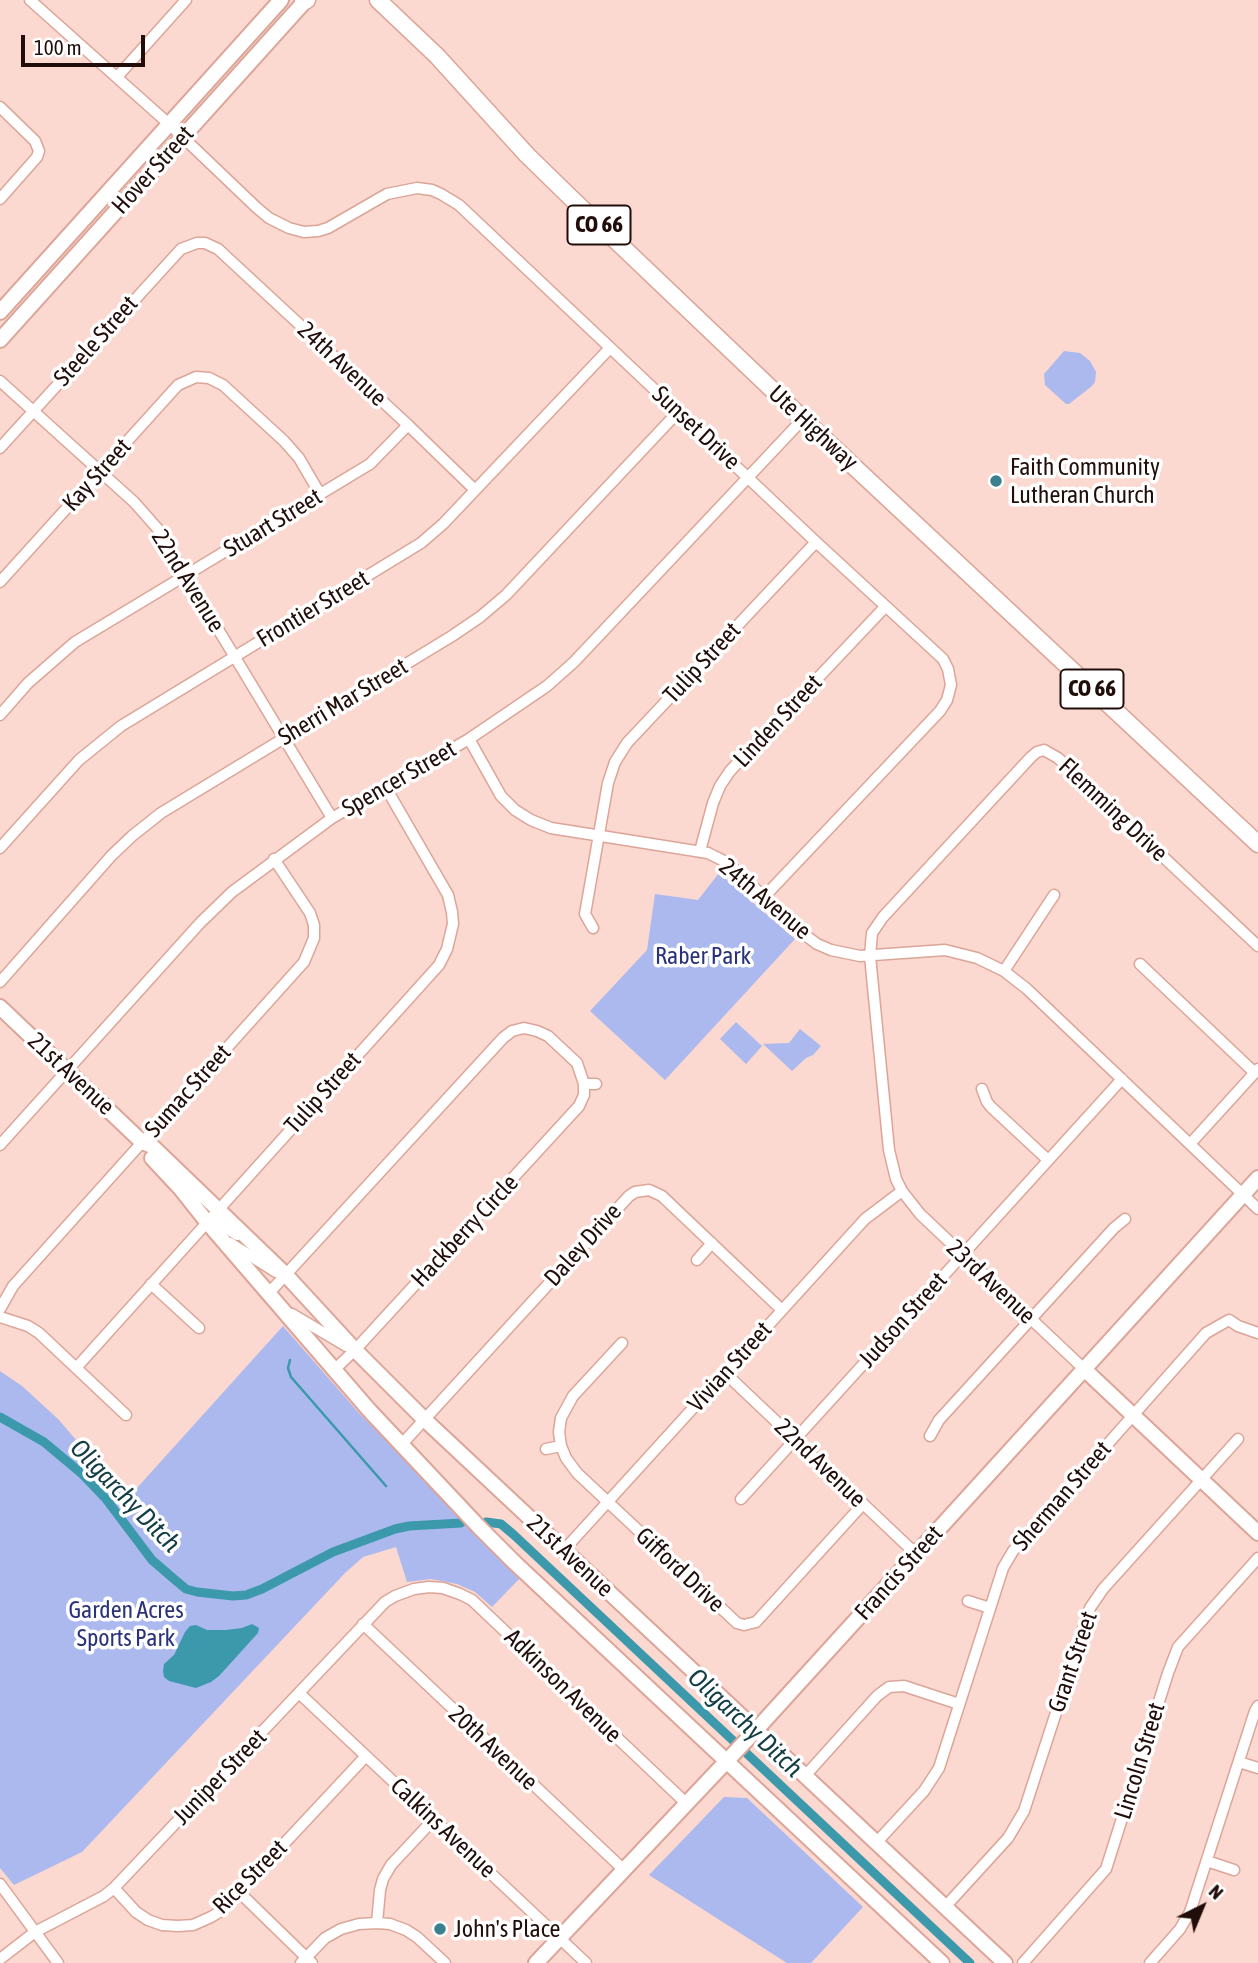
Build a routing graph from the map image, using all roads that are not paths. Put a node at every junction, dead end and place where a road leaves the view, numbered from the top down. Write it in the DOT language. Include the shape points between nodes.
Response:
graph roads {
  1 [pos="30,0"];
  2 [pos="186,0"];
  3 [pos="281,0"];
  4 [pos="364,0"];
  5 [pos="378,0"];
  6 [pos="305,1"];
  7 [pos="398,19"];
  8 [pos="117,77"];
  9 [pos="0,107"];
  10 [pos="169,124"];
  11 [pos="183,137"];
  12 [pos="0,199"];
  13 [pos="200,240"];
  14 [pos="0,312"];
  15 [pos="0,340"];
  16 [pos="610,348"];
  17 [pos="0,381"];
  18 [pos="33,411"];
  19 [pos="678,412"];
  20 [pos="803,419"];
  21 [pos="408,425"];
  22 [pos="0,447"];
  23 [pos="100,471"];
  24 [pos="749,478"];
  25 [pos="475,490"];
  26 [pos="320,494"];
  27 [pos="816,542"];
  28 [pos="185,575"];
  29 [pos="0,582"];
  30 [pos="885,607"];
  31 [pos="234,656"];
  32 [pos="0,715"];
  33 [pos="284,738"];
  34 [pos="469,739"];
  35 [pos="386,788"];
  36 [pos="332,818"];
  37 [pos="599,835"];
  38 [pos="1258,844"];
  39 [pos="0,848"];
  40 [pos="700,851"];
  41 [pos="274,859"];
  42 [pos="1054,895"];
  43 [pos="764,897"];
  44 [pos="593,928"];
  45 [pos="1258,946"];
  46 [pos="870,956"];
  47 [pos="1140,964"];
  48 [pos="1004,971"];
  49 [pos="0,982"];
  50 [pos="0,1007"];
  51 [pos="68,1071"];
  52 [pos="1256,1071"];
  53 [pos="1122,1079"];
  54 [pos="584,1084"];
  55 [pos="596,1084"];
  56 [pos="982,1089"];
  57 [pos="142,1142"];
  58 [pos="0,1144"];
  59 [pos="1190,1144"];
  60 [pos="1048,1160"];
  61 [pos="1258,1178"];
  62 [pos="902,1191"];
  63 [pos="1243,1194"];
  64 [pos="1258,1209"];
  65 [pos="212,1216"];
  66 [pos="1125,1219"];
  67 [pos="218,1235"];
  68 [pos="712,1243"];
  69 [pos="962,1254"];
  70 [pos="697,1260"];
  71 [pos="285,1273"];
  72 [pos="151,1284"];
  73 [pos="272,1298"];
  74 [pos="0,1309"];
  75 [pos="782,1310"];
  76 [pos="0,1317"];
  77 [pos="1031,1319"];
  78 [pos="200,1328"];
  79 [pos="1258,1333"];
  80 [pos="622,1343"];
  81 [pos="355,1350"];
  82 [pos="76,1368"];
  83 [pos="1084,1369"];
  84 [pos="334,1370"];
  85 [pos="725,1373"];
  86 [pos="126,1415"];
  87 [pos="1133,1415"];
  88 [pos="424,1419"];
  89 [pos="930,1436"];
  90 [pos="795,1439"];
  91 [pos="1238,1439"];
  92 [pos="402,1444"];
  93 [pos="561,1446"];
  94 [pos="546,1450"];
  95 [pos="1201,1480"];
  96 [pos="741,1499"];
  97 [pos="607,1503"];
  98 [pos="863,1504"];
  99 [pos="1258,1533"];
  100 [pos="564,1550"];
  101 [pos="916,1554"];
  102 [pos="1258,1558"];
  103 [pos="429,1587"];
  104 [pos="968,1601"];
  105 [pos="990,1608"];
  106 [pos="363,1624"];
  107 [pos="299,1693"];
  108 [pos="959,1704"];
  109 [pos="1258,1706"];
  110 [pos="752,1735"];
  111 [pos="366,1756"];
  112 [pos="731,1758"];
  113 [pos="1239,1762"];
  114 [pos="1258,1768"];
  115 [pos="805,1776"];
  116 [pos="687,1804"];
  117 [pos="434,1819"];
  118 [pos="876,1843"];
  119 [pos="1207,1861"];
  120 [pos="624,1870"];
  121 [pos="1234,1870"];
  122 [pos="0,1884"];
  123 [pos="114,1888"];
  124 [pos="239,1892"];
  125 [pos="945,1907"];
  126 [pos="377,1923"];
  127 [pos="35,1932"];
  128 [pos="559,1938"];
  129 [pos="0,1959"];
  130 [pos="306,1961"];
  131 [pos="58,1963"];
  132 [pos="445,1963"];
  133 [pos="536,1963"];
  134 [pos="586,1963"];
  135 [pos="942,1963"];
  136 [pos="1005,1963"];
  137 [pos="1023,1963"];
  138 [pos="1150,1963"];
  1 -- 8 [label="street"];
  2 -- 8 [label="street"];
  3 -- 10 [label="street, Hover Street"];
  4 -- 7 [label="main road"];
  5 -- 7 [label="main road, Ute Highway / CO 66"];
  6 -- 11 [label="street, Hover Street"];
  7 -- 20 [label="main road, Ute Highway / CO 66" via="527,155"];
  8 -- 10 [label="street"];
  9 -- 12 [label="street" via="43,151"];
  10 -- 11 [label="street"];
  10 -- 14 [label="street, Hover Street"];
  11 -- 15 [label="street, Hover Street"];
  11 -- 16 [label="street, Sunset Drive" via="270,218 304,232 328,228 387,194 417,188 446,196"];
  13 -- 18 [label="street, Steele Street" via="181,248"];
  13 -- 21 [label="street, 24th Avenue" via="218,249"];
  16 -- 19 [label="street, Sunset Drive"];
  16 -- 25 [label="street, Frontier Street"];
  17 -- 18 [label="street, 22nd Avenue"];
  18 -- 22 [label="street, Steele Street"];
  18 -- 23 [label="street, 22nd Avenue"];
  19 -- 24 [label="street, Sunset Drive"];
  19 -- 33 [label="street, Sherri Mar Street" via="481,617"];
  20 -- 24 [label="street, Spencer Street"];
  20 -- 38 [label="main road, Ute Highway / CO 66"];
  21 -- 25 [label="street, 24th Avenue"];
  21 -- 26 [label="street, Stuart Street" via="370,464"];
  23 -- 26 [label="street, Kay Street" via="178,385 205,375 223,385 284,441"];
  23 -- 28 [label="street, 22nd Avenue" via="157,528"];
  23 -- 29 [label="street, Kay Street"];
  24 -- 27 [label="street, Sunset Drive"];
  24 -- 34 [label="street, Spencer Street" via="574,662"];
  25 -- 31 [label="street, Frontier Street" via="421,543"];
  26 -- 28 [label="street, Stuart Street"];
  27 -- 30 [label="street, Sunset Drive"];
  27 -- 37 [label="street, Tulip Street" via="627,743 608,783"];
  28 -- 31 [label="street, 22nd Avenue"];
  28 -- 32 [label="street, Stuart Street" via="75,642"];
  30 -- 40 [label="street, Linden Street" via="730,771 713,803"];
  30 -- 43 [label="street, Sunset Drive" via="943,659 951,679 947,700"];
  31 -- 33 [label="street, 22nd Avenue"];
  31 -- 39 [label="street, Frontier Street" via="99,742"];
  33 -- 36 [label="street, 22nd Avenue"];
  33 -- 49 [label="street, Sherri Mar Street" via="161,813 132,836"];
  34 -- 35 [label="street, Spencer Street"];
  34 -- 37 [label="street, 24th Avenue" via="514,810 551,828"];
  35 -- 36 [label="street, Spencer Street"];
  35 -- 65 [label="street, Tulip Street" via="448,895 453,925 447,950 428,978"];
  36 -- 41 [label="street, Spencer Street"];
  37 -- 40 [label="street, 24th Avenue"];
  37 -- 44 [label="street, Tulip Street" via="585,914"];
  40 -- 43 [label="street, 24th Avenue" via="722,860"];
  41 -- 51 [label="street, Spencer Street" via="200,923"];
  41 -- 57 [label="street, Sumac Street" via="310,913 314,925 311,948 296,971"];
  42 -- 48 [label="street"];
  43 -- 46 [label="street, 24th Avenue" via="817,944 844,954"];
  45 -- 46 [label="street, Flemming Drive" via="1044,746 883,918 872,933"];
  46 -- 48 [label="street, 24th Avenue" via="945,950"];
  46 -- 62 [label="street, 23rd Avenue" via="888,1150"];
  47 -- 52 [label="street"];
  48 -- 53 [label="street, 24th Avenue"];
  50 -- 51 [label="street, 21st Avenue"];
  51 -- 57 [label="street, 21st Avenue"];
  51 -- 58 [label="street, Spencer Street"];
  52 -- 59 [label="street"];
  53 -- 59 [label="street, 24th Avenue"];
  53 -- 60 [label="street, Judson Street"];
  54 -- 55 [label="street"];
  54 -- 71 [label="street" via="577,1063 548,1035 525,1023 512,1031"];
  54 -- 81 [label="street, Hackberry Circle" via="579,1106"];
  56 -- 60 [label="street" via="991,1107"];
  57 -- 65 [label="street, 21st Avenue" via="180,1188"];
  57 -- 65 [label="street, 21st Avenue" via="152,1146"];
  57 -- 74 [label="street, Sumac Street" via="13,1286"];
  59 -- 63 [label="street, 24th Avenue"];
  60 -- 69 [label="street, Judson Street"];
  61 -- 63 [label="street, Francis Street"];
  62 -- 69 [label="street, 23rd Avenue"];
  62 -- 75 [label="street, Vivian Street" via="865,1219"];
  63 -- 64 [label="street, 24th Avenue"];
  63 -- 83 [label="street, Francis Street"];
  65 -- 67 [label="street, 21st Avenue"];
  65 -- 71 [label="street, 21st Avenue" via="253,1242"];
  65 -- 72 [label="street, Tulip Street"];
  66 -- 77 [label="street"];
  67 -- 71 [label="street" via="275,1272"];
  67 -- 73 [label="street, 21st Avenue"];
  68 -- 70 [label="street"];
  68 -- 75 [label="street, Daley Drive"];
  68 -- 88 [label="street, Daley Drive" via="643,1184"];
  69 -- 77 [label="street, 23rd Avenue"];
  69 -- 90 [label="street, Judson Street"];
  71 -- 73 [label="street"];
  71 -- 81 [label="street, 21st Avenue"];
  72 -- 78 [label="street"];
  72 -- 82 [label="street, Tulip Street"];
  73 -- 81 [label="street" via="300,1320"];
  73 -- 84 [label="street, 21st Avenue"];
  75 -- 85 [label="street, Vivian Street"];
  76 -- 82 [label="street" via="39,1333"];
  77 -- 83 [label="street, 23rd Avenue"];
  77 -- 89 [label="street" via="939,1420"];
  79 -- 87 [label="street, Sherman Street" via="1229,1320 1206,1333"];
  80 -- 93 [label="street" via="573,1396 561,1418"];
  81 -- 84 [label="street, Hackberry Circle"];
  81 -- 88 [label="street, 21st Avenue"];
  82 -- 86 [label="street"];
  83 -- 87 [label="street, 23rd Avenue"];
  83 -- 101 [label="street, Francis Street"];
  84 -- 92 [label="street, 21st Avenue"];
  85 -- 90 [label="street, 22nd Avenue"];
  85 -- 97 [label="street, Vivian Street"];
  87 -- 95 [label="street, 23rd Avenue"];
  87 -- 105 [label="street, Sherman Street" via="1013,1551"];
  88 -- 92 [label="street, Daley Drive"];
  88 -- 100 [label="street, 21st Avenue"];
  90 -- 96 [label="street, Judson Street"];
  90 -- 98 [label="street, 22nd Avenue"];
  91 -- 95 [label="street, Grant Street"];
  92 -- 112 [label="street, 21st Avenue" via="515,1563"];
  93 -- 94 [label="street"];
  93 -- 97 [label="street, Gifford Drive" via="576,1473"];
  95 -- 99 [label="street, 23rd Avenue"];
  95 -- 125 [label="street, Grant Street" via="1090,1608 1024,1811 1008,1838"];
  97 -- 98 [label="street, Gifford Drive" via="745,1630"];
  97 -- 100 [label="street, Vivian Street"];
  98 -- 101 [label="street, 22nd Avenue"];
  100 -- 110 [label="street, 21st Avenue"];
  101 -- 110 [label="street, Francis Street"];
  102 -- 137 [label="street, Lincoln Street" via="1178,1647 1106,1869"];
  103 -- 106 [label="street, Juniper Street" via="395,1596"];
  103 -- 116 [label="street, Adkinson Avenue" via="472,1600"];
  104 -- 105 [label="street"];
  105 -- 108 [label="street, Sherman Street"];
  106 -- 107 [label="street, Juniper Street"];
  106 -- 120 [label="street, 20th Avenue"];
  107 -- 111 [label="street, Calkins Avenue"];
  107 -- 123 [label="street, Juniper Street"];
  108 -- 115 [label="street" via="904,1686 889,1688"];
  108 -- 118 [label="street, Sherman Street" via="935,1775"];
  109 -- 113 [label="street"];
  110 -- 112 [label="street, Francis Street"];
  110 -- 115 [label="street, 21st Avenue"];
  111 -- 117 [label="street, Calkins Avenue"];
  111 -- 124 [label="street, Rice Street"];
  112 -- 116 [label="street, Francis Street"];
  112 -- 135 [label="street, 21st Avenue"];
  113 -- 114 [label="street"];
  113 -- 119 [label="street"];
  115 -- 118 [label="street, 21st Avenue"];
  116 -- 120 [label="street, Francis Street"];
  117 -- 126 [label="street" via="383,1879"];
  117 -- 128 [label="street, Calkins Avenue"];
  118 -- 125 [label="street, 21st Avenue"];
  119 -- 121 [label="street"];
  119 -- 138 [label="street" via="1186,1921"];
  120 -- 128 [label="street, Francis Street"];
  122 -- 127 [label="street"];
  123 -- 124 [label="street, Rice Street" via="148,1920 178,1926 211,1917"];
  123 -- 127 [label="street, Juniper Street"];
  124 -- 130 [label="street"];
  125 -- 136 [label="street, 21st Avenue"];
  126 -- 130 [label="street" via="341,1929 325,1938"];
  126 -- 132 [label="street" via="406,1930"];
  127 -- 129 [label="street, Juniper Street"];
  127 -- 131 [label="street"];
  128 -- 133 [label="street, Francis Street"];
  128 -- 134 [label="street, Calkins Avenue"];
}
